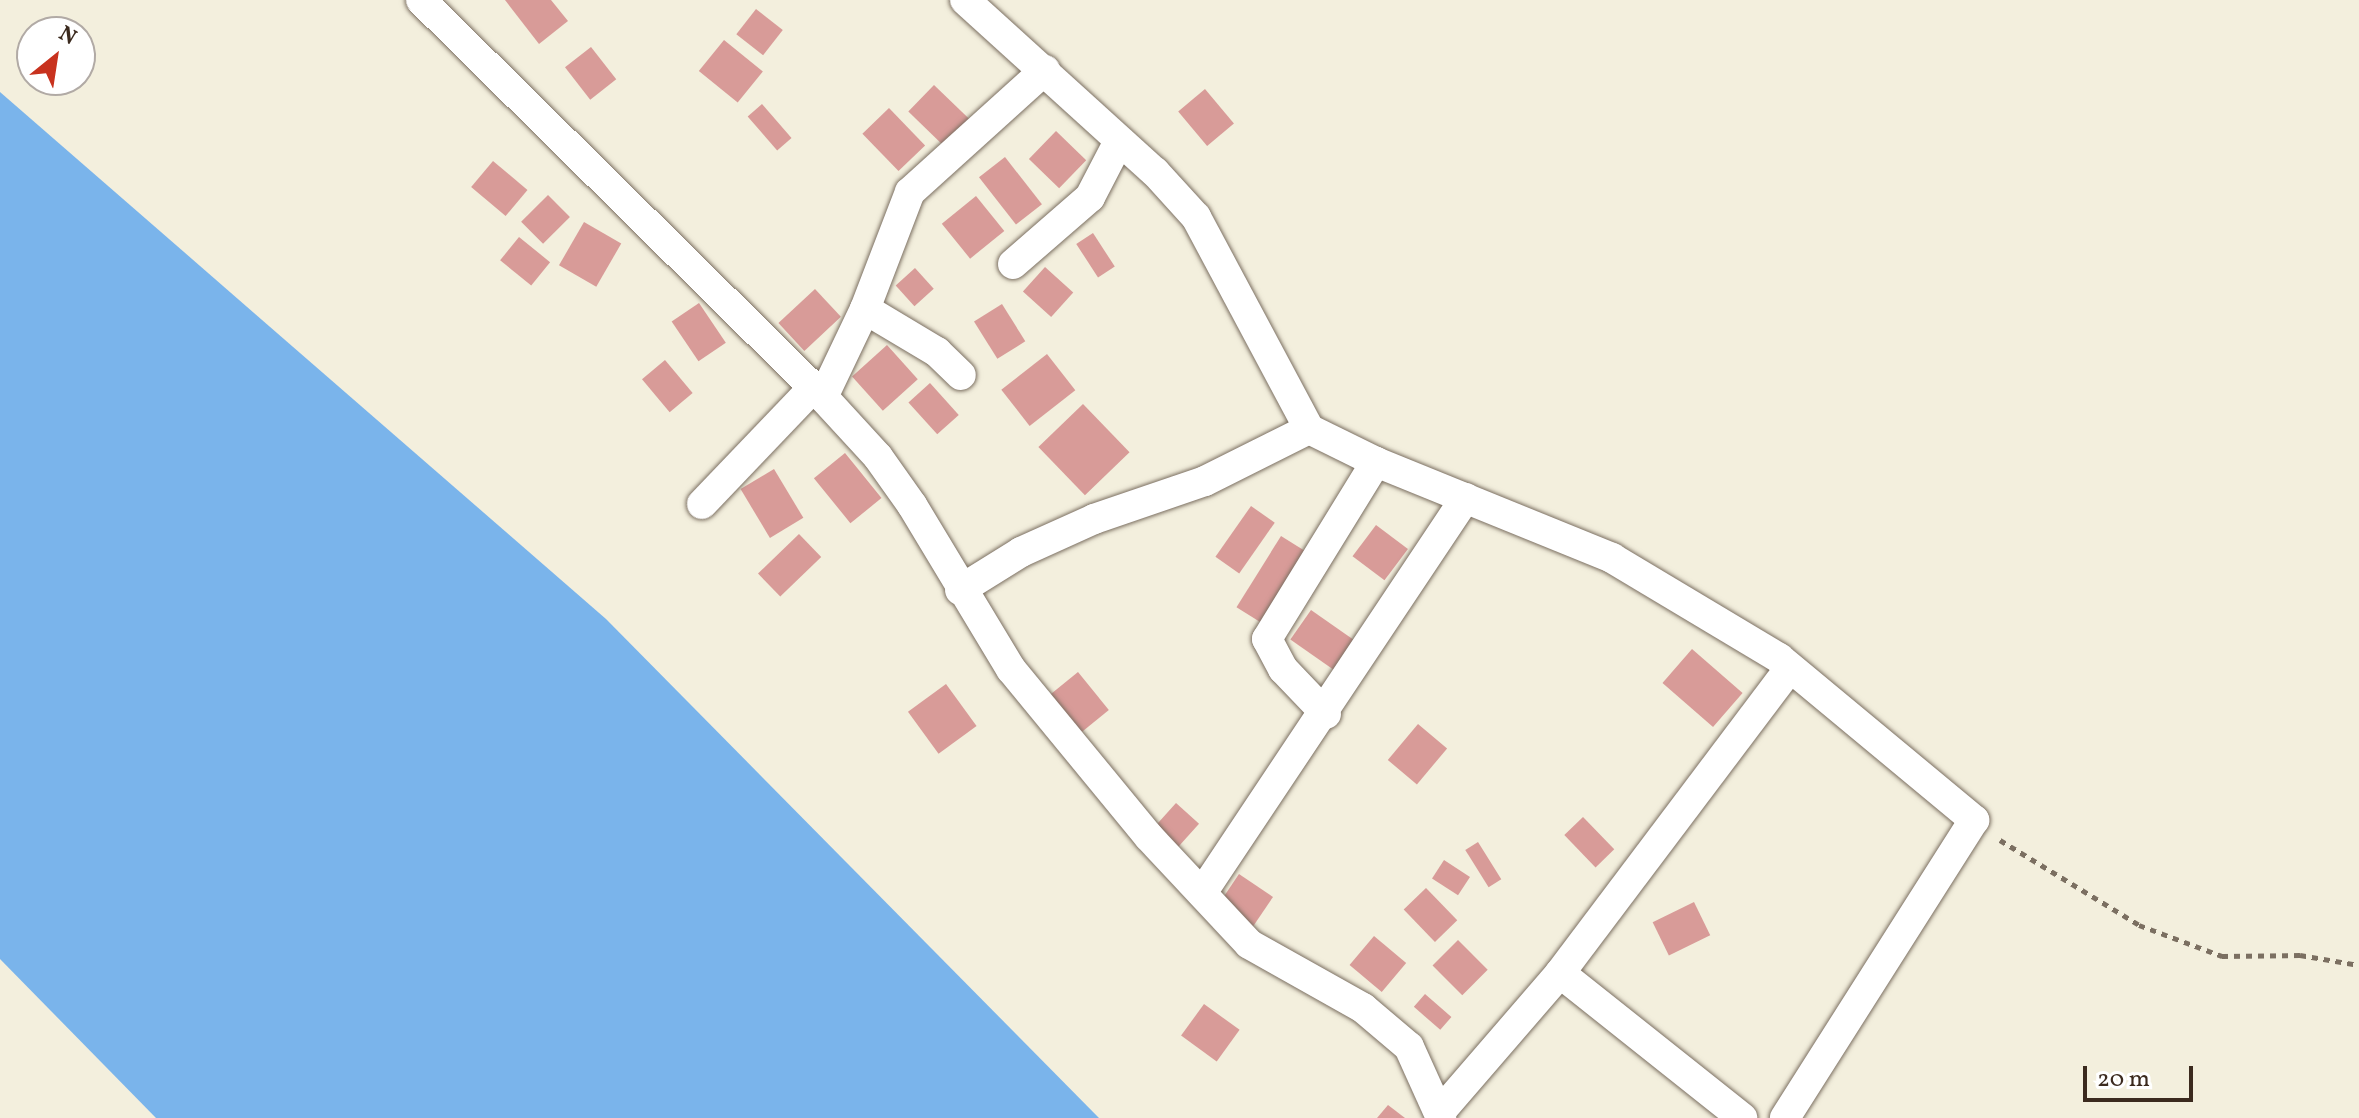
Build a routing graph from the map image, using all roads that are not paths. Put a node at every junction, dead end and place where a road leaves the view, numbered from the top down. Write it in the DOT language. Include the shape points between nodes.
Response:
graph roads {
  1 [pos="421,0"];
  2 [pos="965,0"];
  3 [pos="1045,70"];
  4 [pos="1119,141"];
  5 [pos="1013,264"];
  6 [pos="865,309"];
  7 [pos="961,375"];
  8 [pos="818,392"];
  9 [pos="1309,429"];
  10 [pos="1376,462"];
  11 [pos="1465,498"];
  12 [pos="702,504"];
  13 [pos="960,590"];
  14 [pos="1790,668"];
  15 [pos="1326,714"];
  16 [pos="1202,893"];
  17 [pos="1560,973"];
  18 [pos="1441,1115"];
  19 [pos="1742,1118"];
  20 [pos="1785,1118"];
  1 -- 8 [label="street"];
  2 -- 3 [label="street"];
  3 -- 4 [label="street"];
  3 -- 6 [label="street" via="910,192"];
  4 -- 5 [label="street" via="1090,197"];
  4 -- 9 [label="street" via="1196,217"];
  6 -- 7 [label="street" via="937,352"];
  6 -- 8 [label="street"];
  8 -- 12 [label="street"];
  8 -- 13 [label="street" via="886,469"];
  9 -- 10 [label="street"];
  9 -- 13 [label="street" via="1205,481 1094,519 1021,552"];
  10 -- 11 [label="street"];
  10 -- 15 [label="street" via="1267,639 1283,669"];
  11 -- 14 [label="street" via="1612,558"];
  11 -- 15 [label="street"];
  13 -- 16 [label="street" via="1011,669"];
  14 -- 17 [label="street"];
  14 -- 20 [label="street" via="1974,820"];
  15 -- 16 [label="street"];
  16 -- 18 [label="street" via="1249,944 1363,1008 1392,1031 1409,1047"];
  17 -- 18 [label="street"];
  17 -- 19 [label="street"];
}
